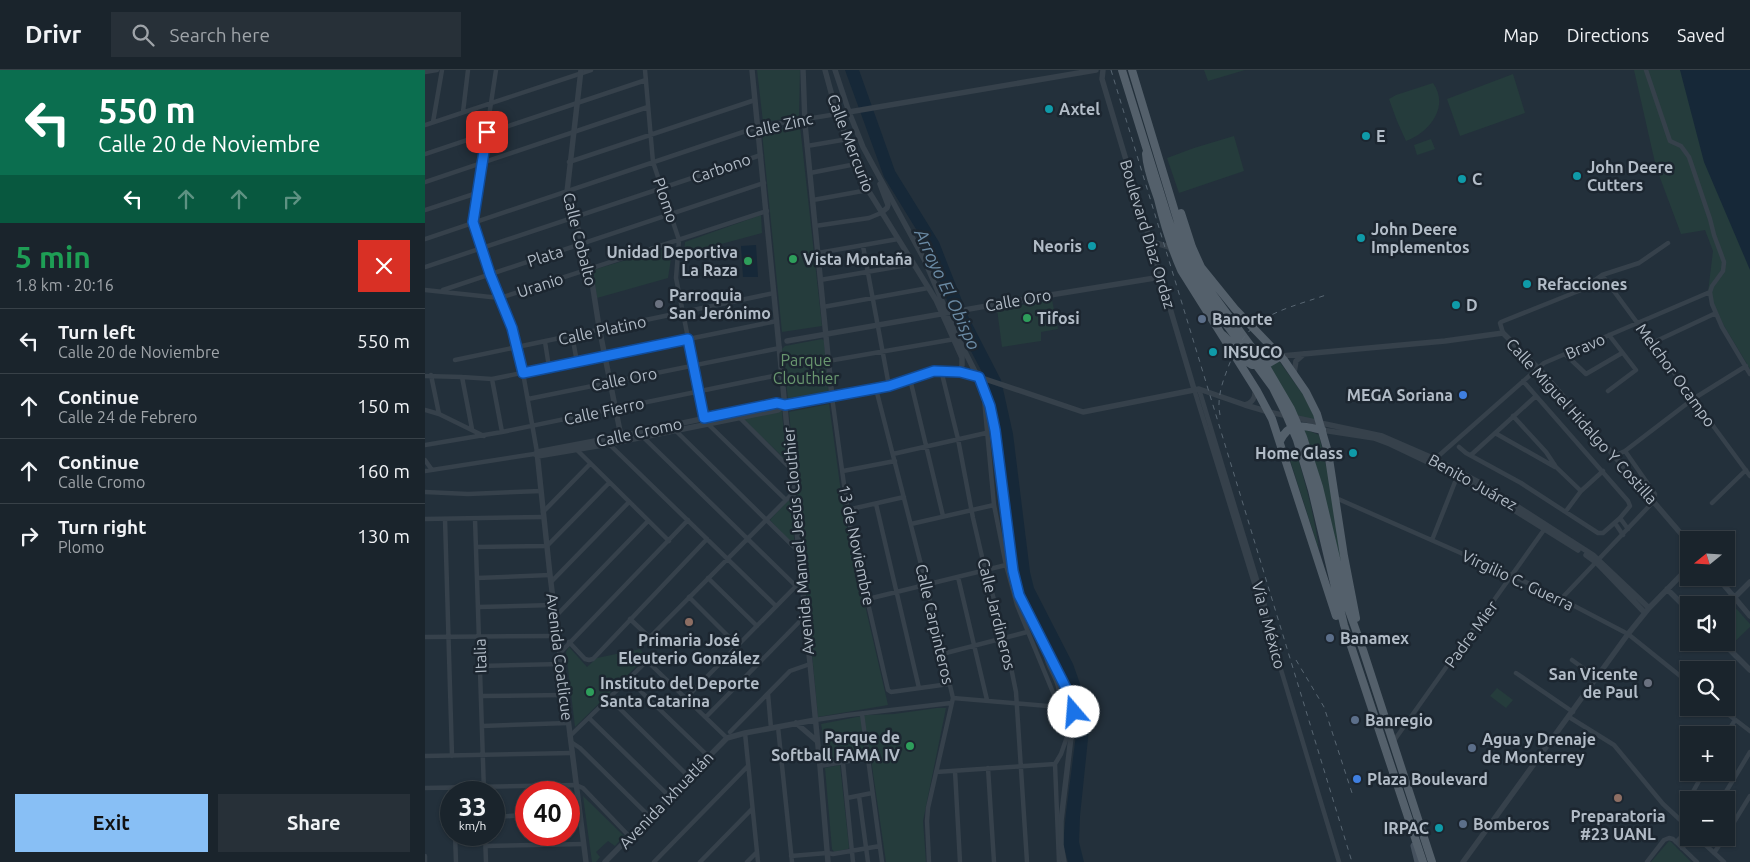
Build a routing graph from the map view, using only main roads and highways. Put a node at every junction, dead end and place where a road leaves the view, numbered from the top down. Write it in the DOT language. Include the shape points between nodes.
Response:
graph roads {
  1 [pos="1122,70"];
  2 [pos="1132,70"];
  3 [pos="1151,136"];
  4 [pos="1145,143"];
  5 [pos="1173,220"];
  6 [pos="1235,310"];
  7 [pos="1218,330"];
  8 [pos="1281,356"];
  9 [pos="1321,426"];
  10 [pos="1280,441"];
  11 [pos="1344,609"];
  12 [pos="1359,637"];
  13 [pos="1352,649"];
  14 [pos="1413,833"];
  15 [pos="1418,862"];
  16 [pos="1423,862"];
  17 [pos="1432,862"];
  1 -- 4 [label="main road"];
  2 -- 3 [label="main road"];
  3 -- 5 [label="main road"];
  3 -- 6 [label="main road" via="1163,156 1197,259"];
  4 -- 5 [label="main road"];
  4 -- 7 [label="main road" via="1149,171 1173,252 1185,278"];
  5 -- 11 [label="main road" via="1195,267 1267,368 1291,409 1314,469"];
  6 -- 7 [label="main road" via="1239,319 1235,329"];
  6 -- 8 [label="main road"];
  7 -- 8 [label="main road" via="1252,365 1269,363"];
  7 -- 10 [label="main road" via="1269,412"];
  8 -- 9 [label="main road" via="1311,401"];
  9 -- 10 [label="main road" via="1291,427"];
  9 -- 12 [label="main road"];
  10 -- 13 [label="main road" via="1338,622"];
  11 -- 12 [label="main road"];
  11 -- 13 [label="main road"];
  12 -- 17 [label="main road"];
  13 -- 14 [label="main road"];
  14 -- 15 [label="main road"];
  14 -- 16 [label="main road"];
}
